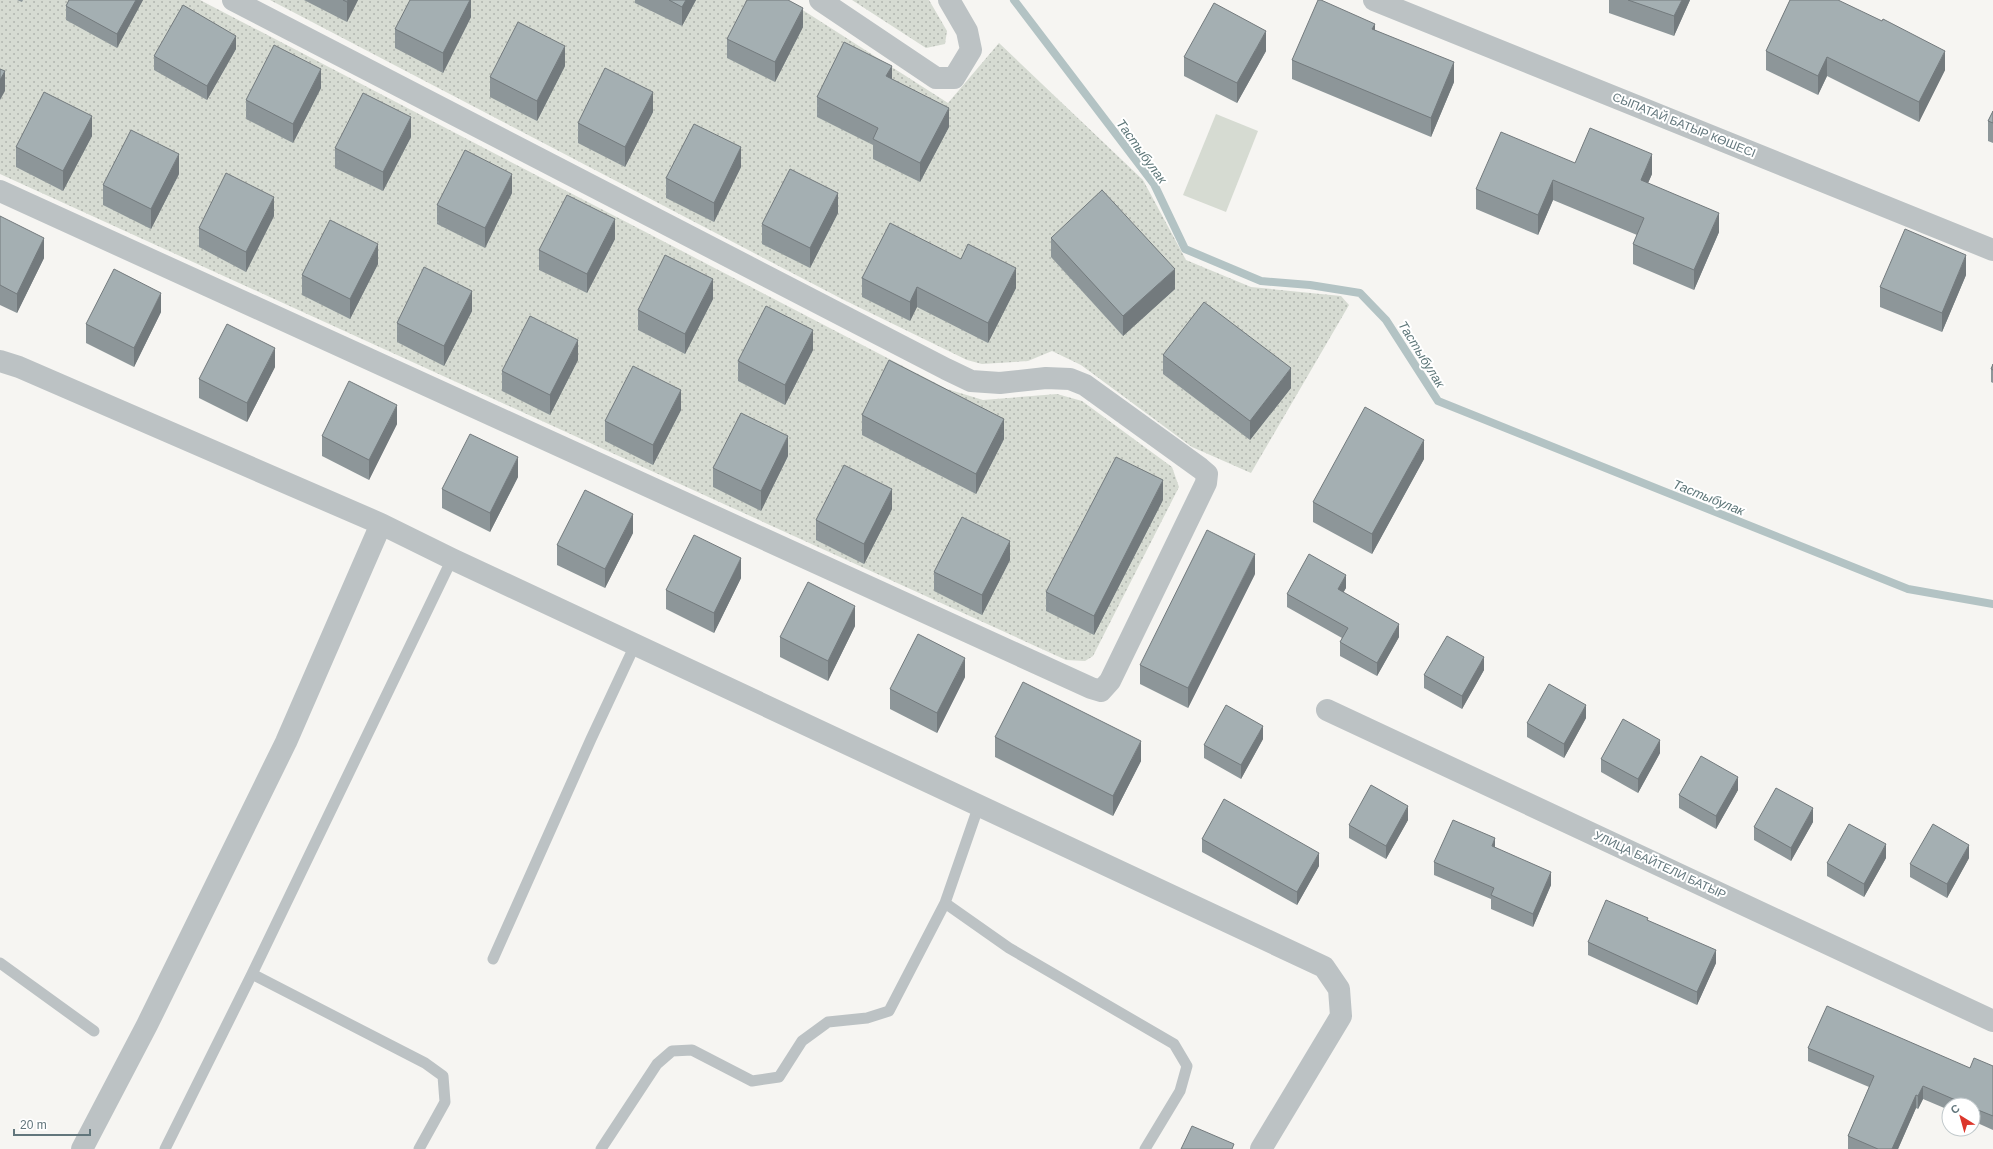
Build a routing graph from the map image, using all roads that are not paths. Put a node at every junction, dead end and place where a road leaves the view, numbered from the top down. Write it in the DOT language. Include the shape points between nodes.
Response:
graph roads {
  1 [pos="233,0"];
  2 [pos="820,0"];
  3 [pos="949,0"];
  4 [pos="1374,0"];
  5 [pos="0,191"];
  6 [pos="1993,250"];
  7 [pos="0,361"];
  8 [pos="381,524"];
  9 [pos="452,559"];
  10 [pos="635,645"];
  11 [pos="1327,710"];
  12 [pos="979,805"];
  13 [pos="946,903"];
  14 [pos="493,959"];
  15 [pos="0,963"];
  16 [pos="252,974"];
  17 [pos="1993,1021"];
  18 [pos="94,1031"];
  19 [pos="82,1149"];
  20 [pos="164,1149"];
  21 [pos="419,1149"];
  22 [pos="601,1149"];
  23 [pos="1145,1149"];
  24 [pos="1261,1149"];
  1 -- 5 [label="street" via="946,369 971,380 1000,383 1046,378 1070,379 1085,385 1200,468 1207,474 1206,483 1110,681 1101,691 1091,688"];
  2 -- 3 [label="street" via="936,78 954,78 971,50 967,31"];
  4 -- 6 [label="street, СЫПАТАЙ БАТЫР КӨШЕСІ"];
  7 -- 8 [label="street"];
  8 -- 9 [label="street"];
  8 -- 19 [label="street" via="286,742 147,1025"];
  9 -- 10 [label="street"];
  9 -- 16 [label="lane"];
  10 -- 12 [label="street"];
  10 -- 14 [label="lane"];
  11 -- 17 [label="street, УЛИЦА БАЙТЕЛИ БАТЫР"];
  12 -- 13 [label="lane"];
  12 -- 24 [label="street" via="1324,967 1339,989 1341,1016"];
  13 -- 22 [label="lane" via="889,1011 867,1018 828,1022 802,1041 779,1077 752,1081 692,1050 672,1051 658,1064"];
  13 -- 23 [label="lane" via="1009,948 1174,1044 1187,1066 1180,1091"];
  15 -- 18 [label="lane"];
  16 -- 20 [label="lane"];
  16 -- 21 [label="lane" via="425,1063 443,1076 445,1102"];
}
